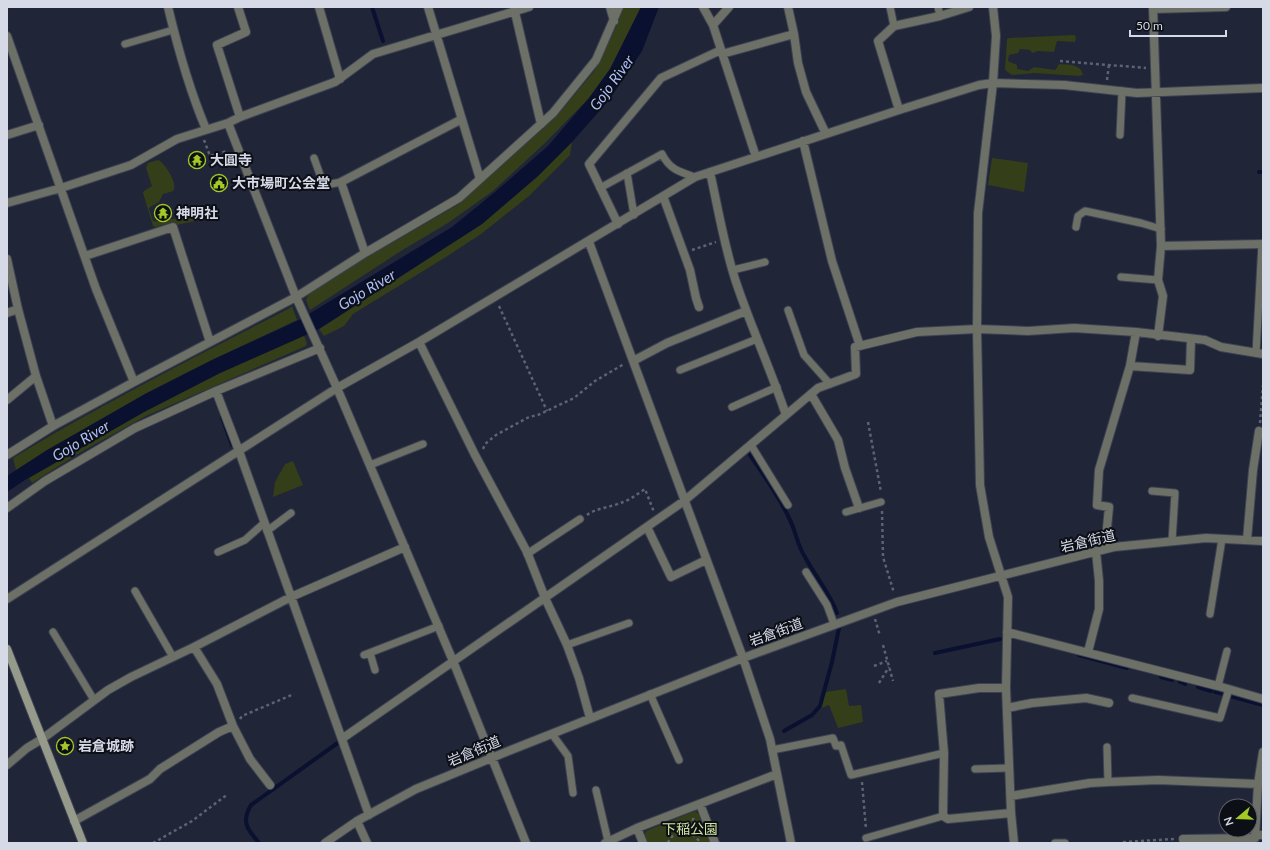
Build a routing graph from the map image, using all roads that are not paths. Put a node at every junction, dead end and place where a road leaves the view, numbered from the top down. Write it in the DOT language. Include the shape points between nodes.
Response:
graph roads {
  1 [pos="168,7"];
  2 [pos="238,7"];
  3 [pos="318,7"];
  4 [pos="428,7"];
  5 [pos="529,7"];
  6 [pos="610,7"];
  7 [pos="619,7"];
  8 [pos="703,7"];
  9 [pos="729,7"];
  10 [pos="788,7"];
  11 [pos="890,7"];
  12 [pos="938,7"];
  13 [pos="969,7"];
  14 [pos="993,7"];
  15 [pos="1226,7"];
  16 [pos="1153,8"];
  17 [pos="514,9"];
  18 [pos="940,16"];
  19 [pos="614,21"];
  20 [pos="713,25"];
  21 [pos="894,26"];
  22 [pos="173,30"];
  23 [pos="794,34"];
  24 [pos="437,35"];
  25 [pos="7,36"];
  26 [pos="125,44"];
  27 [pos="721,52"];
  28 [pos="340,79"];
  29 [pos="993,83"];
  30 [pos="1263,88"];
  31 [pos="1122,91"];
  32 [pos="1156,92"];
  33 [pos="899,110"];
  34 [pos="240,117"];
  35 [pos="462,119"];
  36 [pos="228,123"];
  37 [pos="541,124"];
  38 [pos="39,125"];
  39 [pos="203,130"];
  40 [pos="826,134"];
  41 [pos="7,135"];
  42 [pos="1120,135"];
  43 [pos="803,141"];
  44 [pos="756,157"];
  45 [pos="314,158"];
  46 [pos="710,172"];
  47 [pos="627,173"];
  48 [pos="695,177"];
  49 [pos="480,179"];
  50 [pos="342,182"];
  51 [pos="62,188"];
  52 [pos="600,188"];
  53 [pos="663,196"];
  54 [pos="7,203"];
  55 [pos="634,215"];
  56 [pos="618,224"];
  57 [pos="1076,227"];
  58 [pos="1161,229"];
  59 [pos="589,242"];
  60 [pos="1263,244"];
  61 [pos="1161,246"];
  62 [pos="365,253"];
  63 [pos="85,256"];
  64 [pos="7,259"];
  65 [pos="765,262"];
  66 [pos="732,270"];
  67 [pos="1121,277"];
  68 [pos="1158,280"];
  69 [pos="297,300"];
  70 [pos="699,306"];
  71 [pos="18,309"];
  72 [pos="788,310"];
  73 [pos="746,311"];
  74 [pos="7,313"];
  75 [pos="977,329"];
  76 [pos="1136,332"];
  77 [pos="1158,336"];
  78 [pos="757,339"];
  79 [pos="1191,339"];
  80 [pos="210,342"];
  81 [pos="419,342"];
  82 [pos="318,345"];
  83 [pos="860,346"];
  84 [pos="1260,354"];
  85 [pos="632,360"];
  86 [pos="1130,366"];
  87 [pos="680,370"];
  88 [pos="36,376"];
  89 [pos="134,382"];
  90 [pos="830,384"];
  91 [pos="777,387"];
  92 [pos="337,388"];
  93 [pos="216,391"];
  94 [pos="811,394"];
  95 [pos="7,400"];
  96 [pos="732,407"];
  97 [pos="786,415"];
  98 [pos="53,426"];
  99 [pos="1259,431"];
  100 [pos="423,444"];
  101 [pos="751,445"];
  102 [pos="239,451"];
  103 [pos="7,455"];
  104 [pos="370,465"];
  105 [pos="1152,491"];
  106 [pos="684,501"];
  107 [pos="881,502"];
  108 [pos="788,505"];
  109 [pos="7,508"];
  110 [pos="859,508"];
  111 [pos="846,512"];
  112 [pos="291,513"];
  113 [pos="580,519"];
  114 [pos="266,527"];
  115 [pos="647,527"];
  116 [pos="1222,539"];
  117 [pos="1247,540"];
  118 [pos="1172,541"];
  119 [pos="1263,541"];
  120 [pos="405,547"];
  121 [pos="1105,549"];
  122 [pos="1096,551"];
  123 [pos="218,552"];
  124 [pos="527,554"];
  125 [pos="706,560"];
  126 [pos="806,572"];
  127 [pos="1001,575"];
  128 [pos="136,591"];
  129 [pos="291,597"];
  130 [pos="545,598"];
  131 [pos="7,599"];
  132 [pos="1210,614"];
  133 [pos="629,623"];
  134 [pos="834,624"];
  135 [pos="439,626"];
  136 [pos="53,632"];
  137 [pos="1007,632"];
  138 [pos="567,645"];
  139 [pos="194,647"];
  140 [pos="7,650"];
  141 [pos="1227,651"];
  142 [pos="1088,652"];
  143 [pos="173,657"];
  144 [pos="743,658"];
  145 [pos="454,661"];
  146 [pos="375,670"];
  147 [pos="1218,686"];
  148 [pos="1006,688"];
  149 [pos="1229,689"];
  150 [pos="650,694"];
  151 [pos="1132,698"];
  152 [pos="94,700"];
  153 [pos="1263,700"];
  154 [pos="1109,703"];
  155 [pos="1007,708"];
  156 [pos="590,718"];
  157 [pos="233,726"];
  158 [pos="552,734"];
  159 [pos="343,738"];
  160 [pos="42,739"];
  161 [pos="1107,747"];
  162 [pos="772,750"];
  163 [pos="1263,752"];
  164 [pos="944,753"];
  165 [pos="493,757"];
  166 [pos="679,760"];
  167 [pos="7,765"];
  168 [pos="1010,768"];
  169 [pos="976,769"];
  170 [pos="777,774"];
  171 [pos="1108,782"];
  172 [pos="1258,784"];
  173 [pos="270,785"];
  174 [pos="596,790"];
  175 [pos="573,793"];
  176 [pos="1011,796"];
  177 [pos="700,804"];
  178 [pos="1011,813"];
  179 [pos="369,815"];
  180 [pos="943,816"];
  181 [pos="74,821"];
  182 [pos="357,821"];
  183 [pos="637,828"];
  184 [pos="1259,835"];
  185 [pos="866,838"];
  186 [pos="1183,838"];
  187 [pos="607,842"];
  188 [pos="83,843"];
  189 [pos="325,843"];
  190 [pos="367,843"];
  191 [pos="526,843"];
  192 [pos="643,843"];
  193 [pos="715,843"];
  194 [pos="791,843"];
  195 [pos="1014,843"];
  196 [pos="1055,843"];
  197 [pos="1065,843"];
  1 -- 22 [label="street"];
  2 -- 34 [label="street" via="246,32 217,45"];
  3 -- 28 [label="street"];
  4 -- 24 [label="street"];
  5 -- 17 [label="street"];
  6 -- 19 [label="street"];
  7 -- 19 [label="street"];
  8 -- 20 [label="street"];
  9 -- 20 [label="street"];
  10 -- 23 [label="street"];
  11 -- 21 [label="lane"];
  12 -- 18 [label="lane"];
  13 -- 18 [label="street"];
  14 -- 29 [label="street" via="996,36"];
  15 -- 16 [label="street"];
  16 -- 32 [label="street"];
  17 -- 24 [label="street"];
  17 -- 37 [label="street"];
  18 -- 21 [label="street"];
  19 -- 37 [label="street" via="596,60"];
  20 -- 27 [label="street"];
  21 -- 33 [label="street" via="878,40"];
  22 -- 26 [label="lane"];
  22 -- 39 [label="street"];
  23 -- 27 [label="street"];
  23 -- 40 [label="street" via="806,92"];
  24 -- 28 [label="street" via="373,54"];
  24 -- 35 [label="street"];
  25 -- 38 [label="street"];
  27 -- 44 [label="street"];
  27 -- 52 [label="street" via="661,78 589,164"];
  28 -- 34 [label="street"];
  29 -- 31 [label="street" via="1064,85"];
  29 -- 33 [label="street"];
  29 -- 75 [label="street" via="978,213"];
  30 -- 32 [label="street"];
  31 -- 32 [label="street"];
  31 -- 42 [label="lane"];
  32 -- 58 [label="street"];
  33 -- 40 [label="street"];
  34 -- 36 [label="street"];
  35 -- 49 [label="street"];
  35 -- 50 [label="street"];
  36 -- 39 [label="street"];
  36 -- 69 [label="street"];
  37 -- 49 [label="street"];
  38 -- 41 [label="street"];
  38 -- 51 [label="street"];
  39 -- 51 [label="street" via="177,139 131,165"];
  40 -- 43 [label="street"];
  43 -- 44 [label="street"];
  43 -- 83 [label="street" via="832,261"];
  44 -- 46 [label="street"];
  45 -- 50 [label="lane" via="323,182"];
  46 -- 48 [label="street"];
  46 -- 66 [label="street"];
  47 -- 48 [label="lane" via="662,154 666,162 677,172"];
  47 -- 52 [label="lane"];
  47 -- 55 [label="lane"];
  48 -- 53 [label="street"];
  49 -- 62 [label="street" via="459,198"];
  50 -- 62 [label="street"];
  51 -- 54 [label="street"];
  51 -- 63 [label="street"];
  52 -- 56 [label="street"];
  53 -- 55 [label="street"];
  53 -- 70 [label="street" via="690,270"];
  55 -- 56 [label="street"];
  56 -- 59 [label="street"];
  57 -- 58 [label="lane" via="1078,216 1085,211"];
  58 -- 61 [label="street"];
  59 -- 81 [label="street"];
  59 -- 85 [label="street"];
  60 -- 61 [label="street"];
  60 -- 84 [label="lane"];
  61 -- 68 [label="street"];
  62 -- 69 [label="street"];
  63 -- 80 [label="street" via="174,227"];
  63 -- 89 [label="street"];
  64 -- 71 [label="street"];
  65 -- 66 [label="lane"];
  66 -- 73 [label="street"];
  67 -- 68 [label="lane"];
  68 -- 77 [label="street" via="1163,296"];
  69 -- 80 [label="street"];
  69 -- 82 [label="street"];
  71 -- 74 [label="street"];
  71 -- 88 [label="street"];
  72 -- 90 [label="lane" via="804,355"];
  73 -- 78 [label="street"];
  73 -- 85 [label="street"];
  75 -- 76 [label="street" via="1028,331 1074,328"];
  75 -- 83 [label="street" via="917,332"];
  75 -- 127 [label="street" via="980,485 989,537"];
  76 -- 77 [label="street"];
  76 -- 86 [label="street"];
  77 -- 79 [label="street"];
  78 -- 87 [label="lane"];
  78 -- 91 [label="street"];
  79 -- 84 [label="street" via="1206,340 1221,347"];
  79 -- 86 [label="street" via="1190,370"];
  80 -- 89 [label="street"];
  81 -- 92 [label="street"];
  81 -- 124 [label="street"];
  82 -- 92 [label="street"];
  82 -- 93 [label="street"];
  83 -- 90 [label="street" via="855,347 856,374"];
  85 -- 106 [label="street"];
  86 -- 121 [label="street" via="1099,470 1097,505 1108,508"];
  88 -- 95 [label="street"];
  88 -- 98 [label="street"];
  89 -- 98 [label="street"];
  90 -- 94 [label="street" via="818,388"];
  91 -- 96 [label="lane"];
  91 -- 97 [label="street"];
  92 -- 102 [label="street"];
  92 -- 104 [label="street"];
  93 -- 102 [label="street"];
  93 -- 109 [label="street" via="135,428 45,481"];
  94 -- 97 [label="street"];
  94 -- 110 [label="street" via="838,440"];
  97 -- 101 [label="street"];
  98 -- 103 [label="street"];
  99 -- 117 [label="street"];
  100 -- 104 [label="lane"];
  101 -- 106 [label="street"];
  101 -- 108 [label="lane"];
  102 -- 114 [label="street"];
  102 -- 131 [label="street"];
  104 -- 120 [label="street"];
  105 -- 118 [label="lane" via="1175,492"];
  106 -- 115 [label="street"];
  106 -- 125 [label="street"];
  107 -- 110 [label="lane"];
  110 -- 111 [label="lane"];
  112 -- 114 [label="lane"];
  113 -- 124 [label="lane"];
  114 -- 123 [label="lane"];
  114 -- 129 [label="street"];
  115 -- 125 [label="street" via="671,577"];
  115 -- 130 [label="street"];
  116 -- 117 [label="street, 岩倉街道"];
  116 -- 118 [label="street, 岩倉街道"];
  116 -- 132 [label="lane"];
  117 -- 119 [label="street, 岩倉街道"];
  118 -- 121 [label="street, 岩倉街道"];
  120 -- 129 [label="street"];
  120 -- 135 [label="street"];
  121 -- 122 [label="street, 岩倉街道"];
  122 -- 127 [label="street, 岩倉街道"];
  122 -- 142 [label="street" via="1099,609"];
  124 -- 130 [label="street"];
  125 -- 144 [label="street"];
  126 -- 134 [label="lane" via="827,606"];
  127 -- 134 [label="street, 岩倉街道" via="897,602"];
  127 -- 137 [label="street" via="1008,597"];
  128 -- 143 [label="lane"];
  129 -- 139 [label="street"];
  129 -- 159 [label="street"];
  130 -- 138 [label="street"];
  130 -- 145 [label="street"];
  133 -- 138 [label="lane"];
  134 -- 144 [label="street, 岩倉街道"];
  135 -- 145 [label="street"];
  135 -- 146 [label="lane" via="367,654"];
  136 -- 152 [label="lane"];
  137 -- 142 [label="street"];
  137 -- 148 [label="street"];
  138 -- 156 [label="street"];
  139 -- 143 [label="street"];
  139 -- 157 [label="street" via="217,684"];
  140 -- 160 [label="main road"];
  141 -- 147 [label="lane"];
  142 -- 147 [label="street"];
  143 -- 152 [label="street" via="131,676"];
  144 -- 150 [label="street, 岩倉街道"];
  144 -- 162 [label="street"];
  145 -- 159 [label="street"];
  145 -- 165 [label="street"];
  147 -- 149 [label="street"];
  148 -- 155 [label="street"];
  148 -- 164 [label="street" via="978,688 939,694"];
  149 -- 151 [label="lane" via="1220,718"];
  149 -- 153 [label="street"];
  150 -- 156 [label="street, 岩倉街道"];
  150 -- 166 [label="lane"];
  152 -- 160 [label="street"];
  154 -- 155 [label="street" via="1086,698"];
  155 -- 168 [label="street"];
  156 -- 158 [label="street, 岩倉街道"];
  157 -- 173 [label="street" via="250,759"];
  157 -- 181 [label="street" via="160,769 150,779"];
  158 -- 165 [label="street, 岩倉街道"];
  158 -- 175 [label="lane" via="568,756"];
  159 -- 179 [label="street"];
  160 -- 167 [label="street"];
  160 -- 181 [label="main road"];
  161 -- 171 [label="lane"];
  162 -- 164 [label="lane" via="833,738 836,746 841,745 851,775"];
  162 -- 170 [label="street"];
  163 -- 172 [label="street"];
  164 -- 180 [label="street"];
  165 -- 179 [label="street, 岩倉街道" via="416,790"];
  165 -- 191 [label="street"];
  168 -- 169 [label="lane"];
  168 -- 176 [label="street"];
  170 -- 177 [label="street"];
  170 -- 194 [label="street"];
  171 -- 172 [label="street" via="1158,780"];
  171 -- 176 [label="street"];
  172 -- 184 [label="street"];
  174 -- 187 [label="lane"];
  176 -- 178 [label="street"];
  177 -- 183 [label="street"];
  177 -- 193 [label="street"];
  178 -- 180 [label="street" via="948,819"];
  178 -- 195 [label="street"];
  179 -- 182 [label="street, 岩倉街道"];
  180 -- 185 [label="lane"];
  181 -- 188 [label="main road"];
  182 -- 189 [label="street, 岩倉街道"];
  182 -- 190 [label="street"];
  183 -- 187 [label="street"];
  183 -- 192 [label="street"];
  184 -- 186 [label="street" via="1254,838"];
  196 -- 197 [label="lane"];
}
